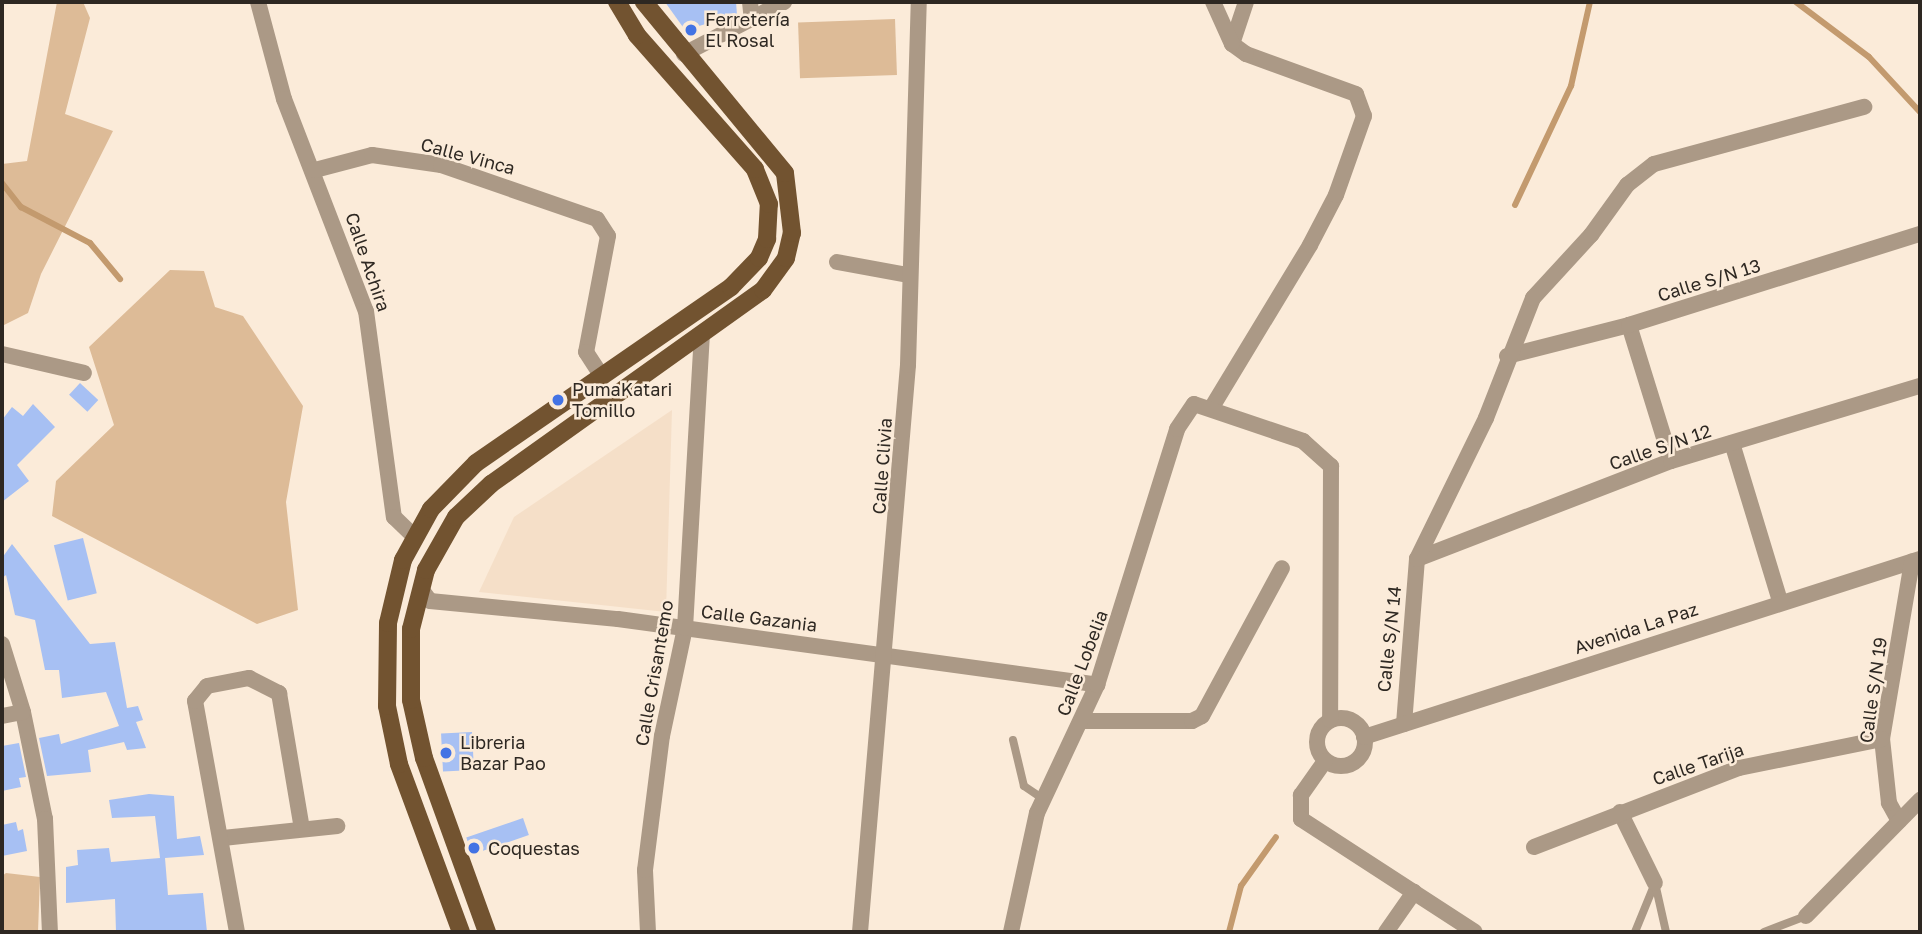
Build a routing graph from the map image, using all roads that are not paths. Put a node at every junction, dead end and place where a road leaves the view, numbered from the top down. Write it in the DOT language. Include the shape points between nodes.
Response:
graph roads {
  1 [pos="258,2"];
  2 [pos="617,2"];
  3 [pos="644,2"];
  4 [pos="750,2"];
  5 [pos="784,2"];
  6 [pos="919,2"];
  7 [pos="1213,2"];
  8 [pos="1246,2"];
  9 [pos="752,20"];
  10 [pos="1232,44"];
  11 [pos="684,54"];
  12 [pos="1864,107"];
  13 [pos="315,170"];
  14 [pos="1920,234"];
  15 [pos="837,262"];
  16 [pos="908,275"];
  17 [pos="689,317"];
  18 [pos="1629,325"];
  19 [pos="702,336"];
  20 [pos="2,354"];
  21 [pos="1507,356"];
  22 [pos="84,373"];
  23 [pos="602,377"];
  24 [pos="1920,386"];
  25 [pos="1212,407"];
  26 [pos="1732,443"];
  27 [pos="1671,461"];
  28 [pos="414,536"];
  29 [pos="1417,559"];
  30 [pos="1916,561"];
  31 [pos="1282,568"];
  32 [pos="396,583"];
  33 [pos="421,589"];
  34 [pos="1780,601"];
  35 [pos="685,628"];
  36 [pos="2,644"];
  37 [pos="888,653"];
  38 [pos="1097,685"];
  39 [pos="23,712"];
  40 [pos="2,716"];
  41 [pos="1330,720"];
  42 [pos="1081,721"];
  43 [pos="1405,724"];
  44 [pos="1364,737"];
  45 [pos="1882,739"];
  46 [pos="1013,740"];
  47 [pos="1325,761"];
  48 [pos="1043,799"];
  49 [pos="1920,800"];
  50 [pos="1620,812"];
  51 [pos="1899,821"];
  52 [pos="337,825"];
  53 [pos="302,829"];
  54 [pos="223,838"];
  55 [pos="1534,847"];
  56 [pos="1655,883"];
  57 [pos="1414,892"];
  58 [pos="1805,916"];
  59 [pos="50,932"];
  60 [pos="237,932"];
  61 [pos="461,932"];
  62 [pos="487,932"];
  63 [pos="648,932"];
  64 [pos="860,932"];
  65 [pos="1011,932"];
  66 [pos="1386,932"];
  67 [pos="1475,932"];
  68 [pos="1635,932"];
  69 [pos="1666,932"];
  70 [pos="1764,932"];
  1 -- 13 [label="street, Calle Achira" via="284,99"];
  2 -- 17 [label="main road" via="637,35 755,169 769,204 759,258 731,287"];
  3 -- 11 [label="main road"];
  4 -- 9 [label="street"];
  5 -- 9 [label="street"];
  6 -- 16 [label="street, Calle Clivia"];
  7 -- 10 [label="street"];
  8 -- 10 [label="street"];
  9 -- 11 [label="street" via="732,33 696,43"];
  10 -- 25 [label="street" via="1259,62 1356,94 1364,116 1336,195 1310,245"];
  11 -- 19 [label="main road" via="779,165 794,212 786,257 775,274 746,305"];
  12 -- 21 [label="street" via="1654,164 1638,174 1533,298"];
  13 -- 23 [label="street, Calle Vinca" via="372,155 441,165 528,193 605,227 586,352"];
  13 -- 28 [label="street, Calle Achira" via="373,339 394,517"];
  14 -- 18 [label="street, Calle S/N 13"];
  15 -- 16 [label="street"];
  16 -- 37 [label="street, Calle Clivia" via="908,365"];
  17 -- 19 [label="main road"];
  17 -- 23 [label="main road"];
  18 -- 21 [label="street, Calle S/N 13"];
  18 -- 27 [label="street"];
  19 -- 33 [label="main road" via="471,502 444,534"];
  19 -- 35 [label="street, Calle Crisantemo"];
  20 -- 22 [label="street"];
  21 -- 29 [label="street" via="1486,418"];
  23 -- 28 [label="main road" via="476,463 431,509"];
  24 -- 26 [label="street, Calle S/N 12"];
  25 -- 38 [label="street, Calle Lobelia" via="1189,407"];
  25 -- 41 [label="street" via="1303,440 1331,466"];
  26 -- 27 [label="street, Calle S/N 12"];
  26 -- 34 [label="street"];
  27 -- 29 [label="street, Calle S/N 12"];
  28 -- 32 [label="main road"];
  29 -- 43 [label="street, Calle S/N 14"];
  30 -- 34 [label="street, Avenida La Paz"];
  30 -- 45 [label="street, Calle S/N 19"];
  31 -- 42 [label="street" via="1202,716 1192,722"];
  32 -- 33 [label="main road"];
  32 -- 61 [label="main road" via="385,677 392,737"];
  33 -- 35 [label="street, Calle Gazania" via="430,601"];
  33 -- 62 [label="main road" via="411,629 416,728"];
  34 -- 43 [label="street, Avenida La Paz"];
  35 -- 37 [label="street, Calle Gazania"];
  35 -- 63 [label="street, Calle Crisantemo" via="662,736 645,870"];
  36 -- 39 [label="street"];
  37 -- 38 [label="street, Calle Gazania"];
  37 -- 64 [label="street, Calle Clivia"];
  38 -- 42 [label="street, Calle Lobelia"];
  39 -- 40 [label="street"];
  39 -- 59 [label="street" via="46,819"];
  41 -- 44 [label="street" via="1351,721"];
  41 -- 47 [label="street" via="1316,744"];
  42 -- 48 [label="street, Calle Lobelia"];
  43 -- 44 [label="street, Avenida La Paz"];
  44 -- 47 [label="street" via="1354,763 1340,766"];
  45 -- 50 [label="street, Calle Tarija" via="1740,768"];
  45 -- 51 [label="street, Calle S/N 19" via="1889,803"];
  46 -- 48 [label="lane" via="1024,786"];
  47 -- 57 [label="street" via="1301,795 1301,819"];
  48 -- 65 [label="street, Calle Lobelia"];
  49 -- 51 [label="street"];
  50 -- 55 [label="street, Calle Tarija"];
  50 -- 56 [label="street"];
  51 -- 58 [label="street"];
  52 -- 53 [label="street"];
  53 -- 54 [label="street"];
  53 -- 54 [label="street" via="285,706 279,693 249,678 207,686 195,701"];
  54 -- 60 [label="street"];
  56 -- 68 [label="lane"];
  56 -- 69 [label="lane"];
  57 -- 66 [label="street"];
  57 -- 67 [label="street"];
  58 -- 70 [label="lane"];
}
